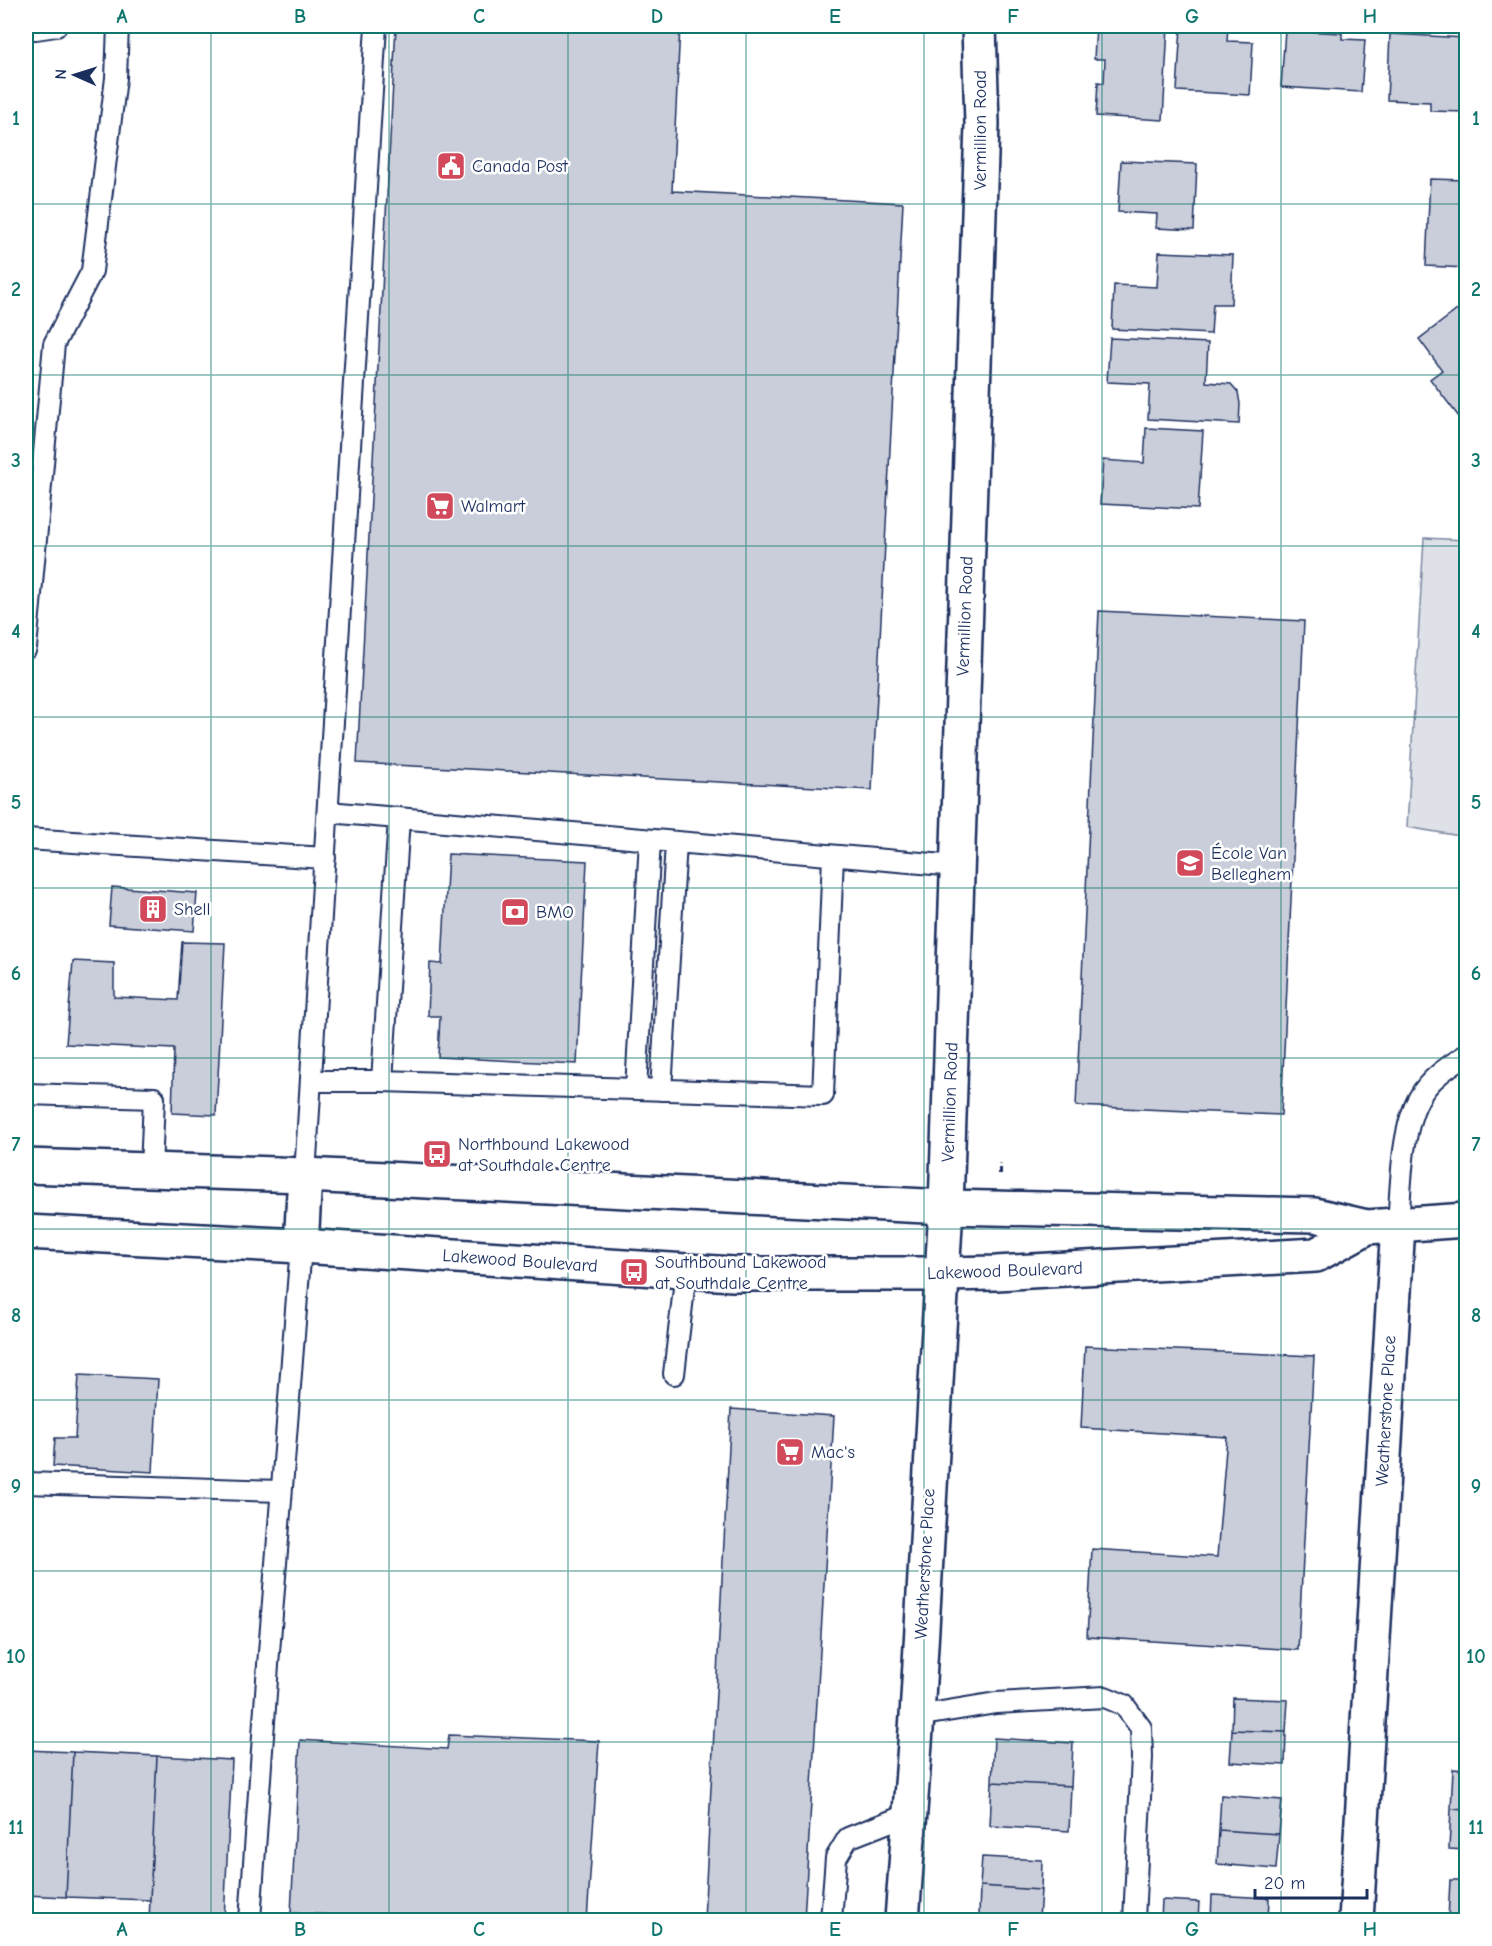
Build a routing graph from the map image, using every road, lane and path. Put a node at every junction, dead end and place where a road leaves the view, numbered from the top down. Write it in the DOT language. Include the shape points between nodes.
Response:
graph roads {
  1 [pos="56,26"];
  2 [pos="118,26"];
  3 [pos="376,26"];
  4 [pos="979,26"];
  5 [pos="26,28"];
  6 [pos="26,648"];
  7 [pos="328,812"];
  8 [pos="399,818"];
  9 [pos="26,839"];
  10 [pos="650,840"];
  11 [pos="676,843"];
  12 [pos="833,856"];
  13 [pos="325,858"];
  14 [pos="956,866"];
  15 [pos="1467,1055"];
  16 [pos="311,1081"];
  17 [pos="382,1081"];
  18 [pos="636,1089"];
  19 [pos="661,1090"];
  20 [pos="26,1094"];
  21 [pos="26,1166"];
  22 [pos="151,1170"];
  23 [pos="305,1175"];
  24 [pos="946,1207"];
  25 [pos="1467,1220"];
  26 [pos="1382,1226"];
  27 [pos="26,1232"];
  28 [pos="301,1246"];
  29 [pos="686,1271"];
  30 [pos="942,1274"];
  31 [pos="674,1374"];
  32 [pos="26,1483"];
  33 [pos="281,1491"];
  34 [pos="917,1716"];
  35 [pos="909,1814"];
  36 [pos="250,1920"];
  37 [pos="831,1920"];
  38 [pos="902,1920"];
  39 [pos="1134,1920"];
  40 [pos="1356,1920"];
  1 -- 5 [label="lane"];
  2 -- 6 [label="lane" via="116,78 92,271 54,344"];
  3 -- 7 [label="lane"];
  4 -- 14 [label="street, Vermillion Road" via="982,124"];
  7 -- 8 [label="lane"];
  7 -- 13 [label="lane"];
  8 -- 10 [label="lane"];
  8 -- 17 [label="lane"];
  9 -- 13 [label="lane"];
  10 -- 11 [label="lane"];
  10 -- 18 [label="lane"];
  11 -- 12 [label="lane"];
  11 -- 19 [label="lane"];
  12 -- 14 [label="lane"];
  12 -- 19 [label="lane" via="823,1095"];
  13 -- 16 [label="lane"];
  14 -- 24 [label="street, Vermillion Road"];
  15 -- 26 [label="lane" via="1438,1074 1419,1097"];
  16 -- 17 [label="lane"];
  16 -- 23 [label="lane"];
  17 -- 18 [label="lane"];
  18 -- 19 [label="lane"];
  20 -- 22 [label="lane" via="154,1098"];
  21 -- 22 [label="street, Lakewood Boulevard"];
  22 -- 23 [label="street, Lakewood Boulevard"];
  23 -- 24 [label="street, Lakewood Boulevard"];
  23 -- 28 [label="street"];
  24 -- 26 [label="street, Lakewood Boulevard" via="1315,1215"];
  24 -- 30 [label="street, Weatherstone Place"];
  25 -- 26 [label="street, Lakewood Boulevard"];
  26 -- 30 [label="street, Lakewood Boulevard" via="1316,1255"];
  26 -- 40 [label="street, Weatherstone Place"];
  27 -- 28 [label="street, Lakewood Boulevard"];
  28 -- 29 [label="street, Lakewood Boulevard"];
  28 -- 33 [label="lane"];
  29 -- 30 [label="street, Lakewood Boulevard"];
  29 -- 31 [label="lane"];
  30 -- 34 [label="street, Weatherstone Place"];
  32 -- 33 [label="lane"];
  33 -- 36 [label="lane"];
  34 -- 35 [label="street, Weatherstone Place"];
  34 -- 39 [label="lane" via="996,1703 1105,1697 1124,1705 1141,1728"];
  35 -- 37 [label="lane" via="848,1838 836,1858"];
  35 -- 38 [label="street, Weatherstone Place"];
}
